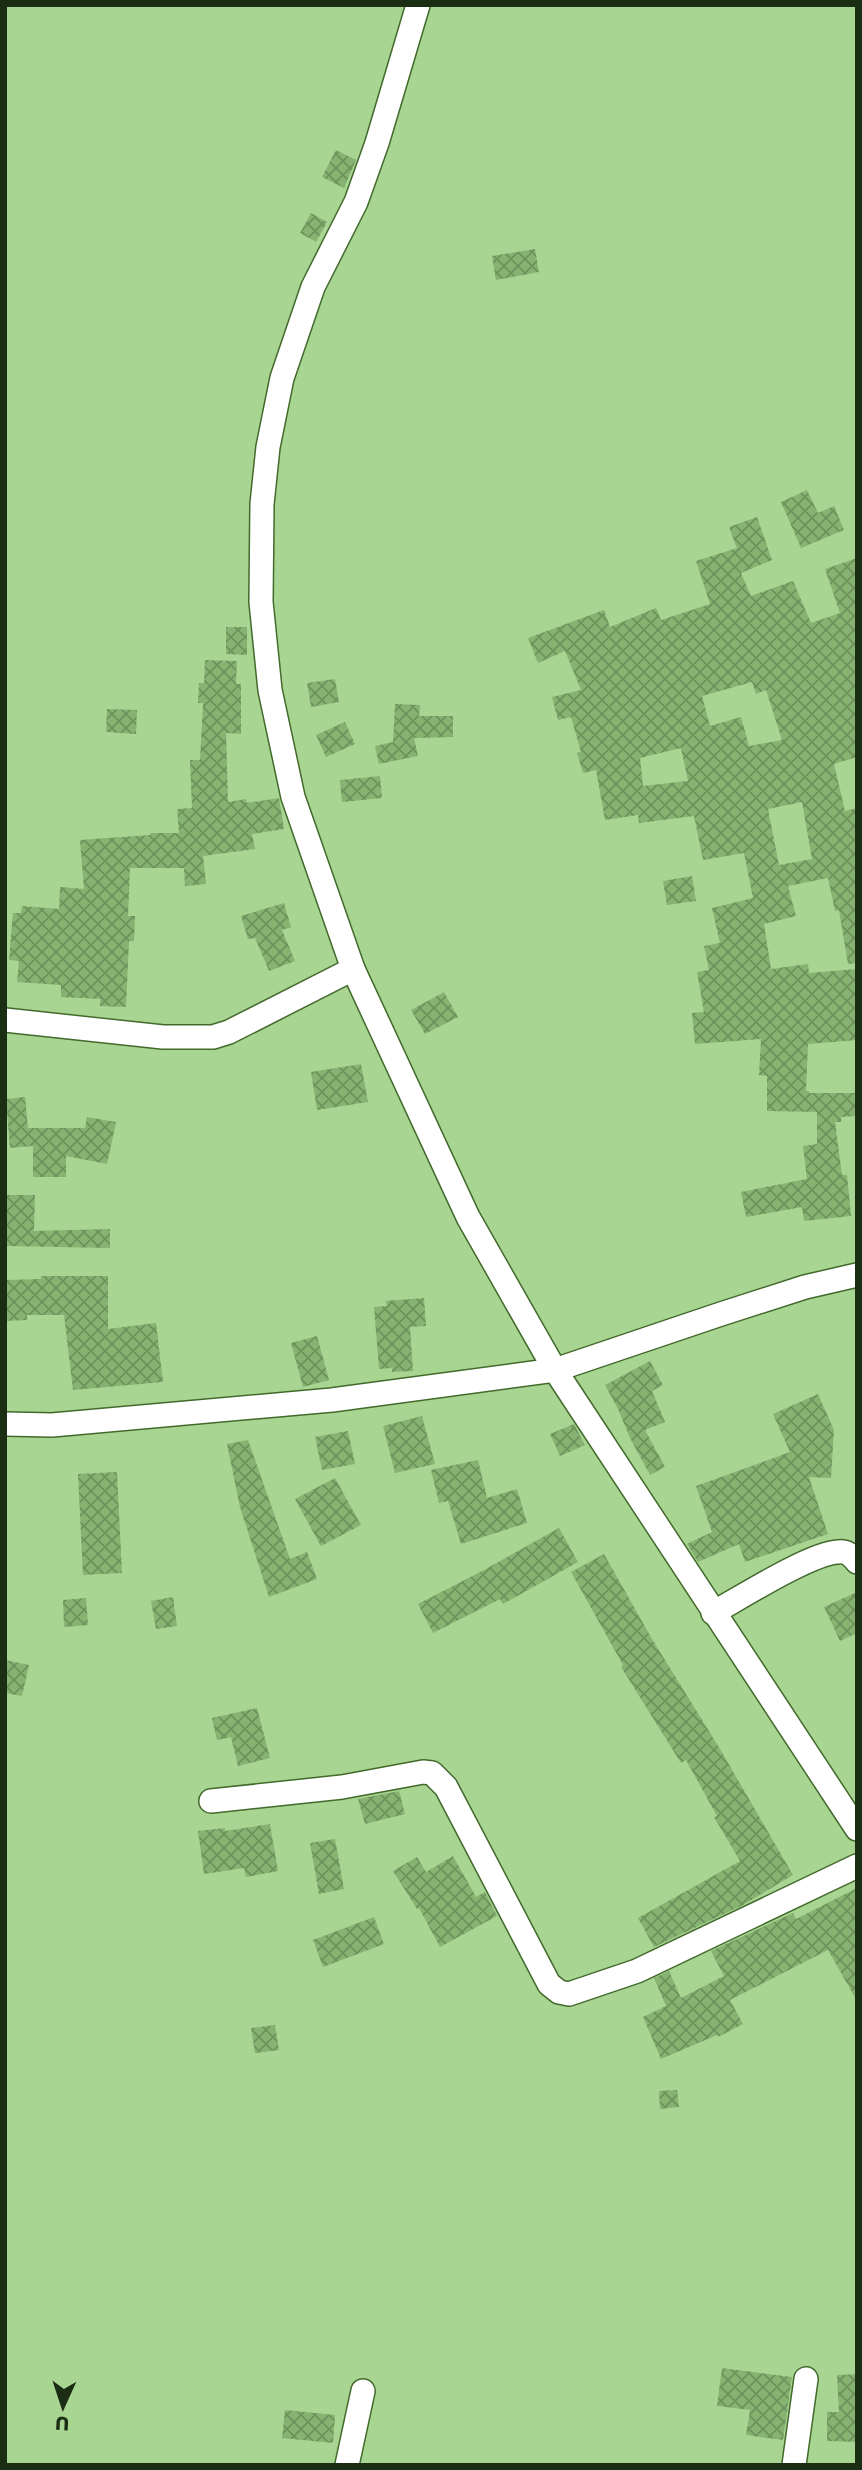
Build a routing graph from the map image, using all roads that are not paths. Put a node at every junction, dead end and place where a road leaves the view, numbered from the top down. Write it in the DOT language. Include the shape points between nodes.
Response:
graph roads {
  1 [pos="418,5"];
  2 [pos="353,969"];
  3 [pos="5,1020"];
  4 [pos="857,1275"];
  5 [pos="555,1370"];
  6 [pos="5,1423"];
  7 [pos="857,1562"];
  8 [pos="713,1613"];
  9 [pos="211,1801"];
  10 [pos="857,1829"];
  11 [pos="857,1866"];
  12 [pos="806,2379"];
  13 [pos="363,2391"];
  14 [pos="347,2465"];
  15 [pos="794,2465"];
  1 -- 2 [label="street" via="356,202 313,287 282,377 262,504 261,602 270,690 293,797"];
  2 -- 3 [label="street" via="213,1037 163,1037"];
  2 -- 5 [label="street" via="468,1217"];
  4 -- 5 [label="street" via="805,1287"];
  5 -- 6 [label="street" via="332,1400 52,1425"];
  5 -- 8 [label="street"];
  7 -- 8 [label="street" via="849,1553 816,1557"];
  8 -- 10 [label="street"];
  9 -- 11 [label="street" via="432,1773 446,1787 549,1984 569,1994 637,1971"];
  12 -- 15 [label="street"];
  13 -- 14 [label="street"];
}
